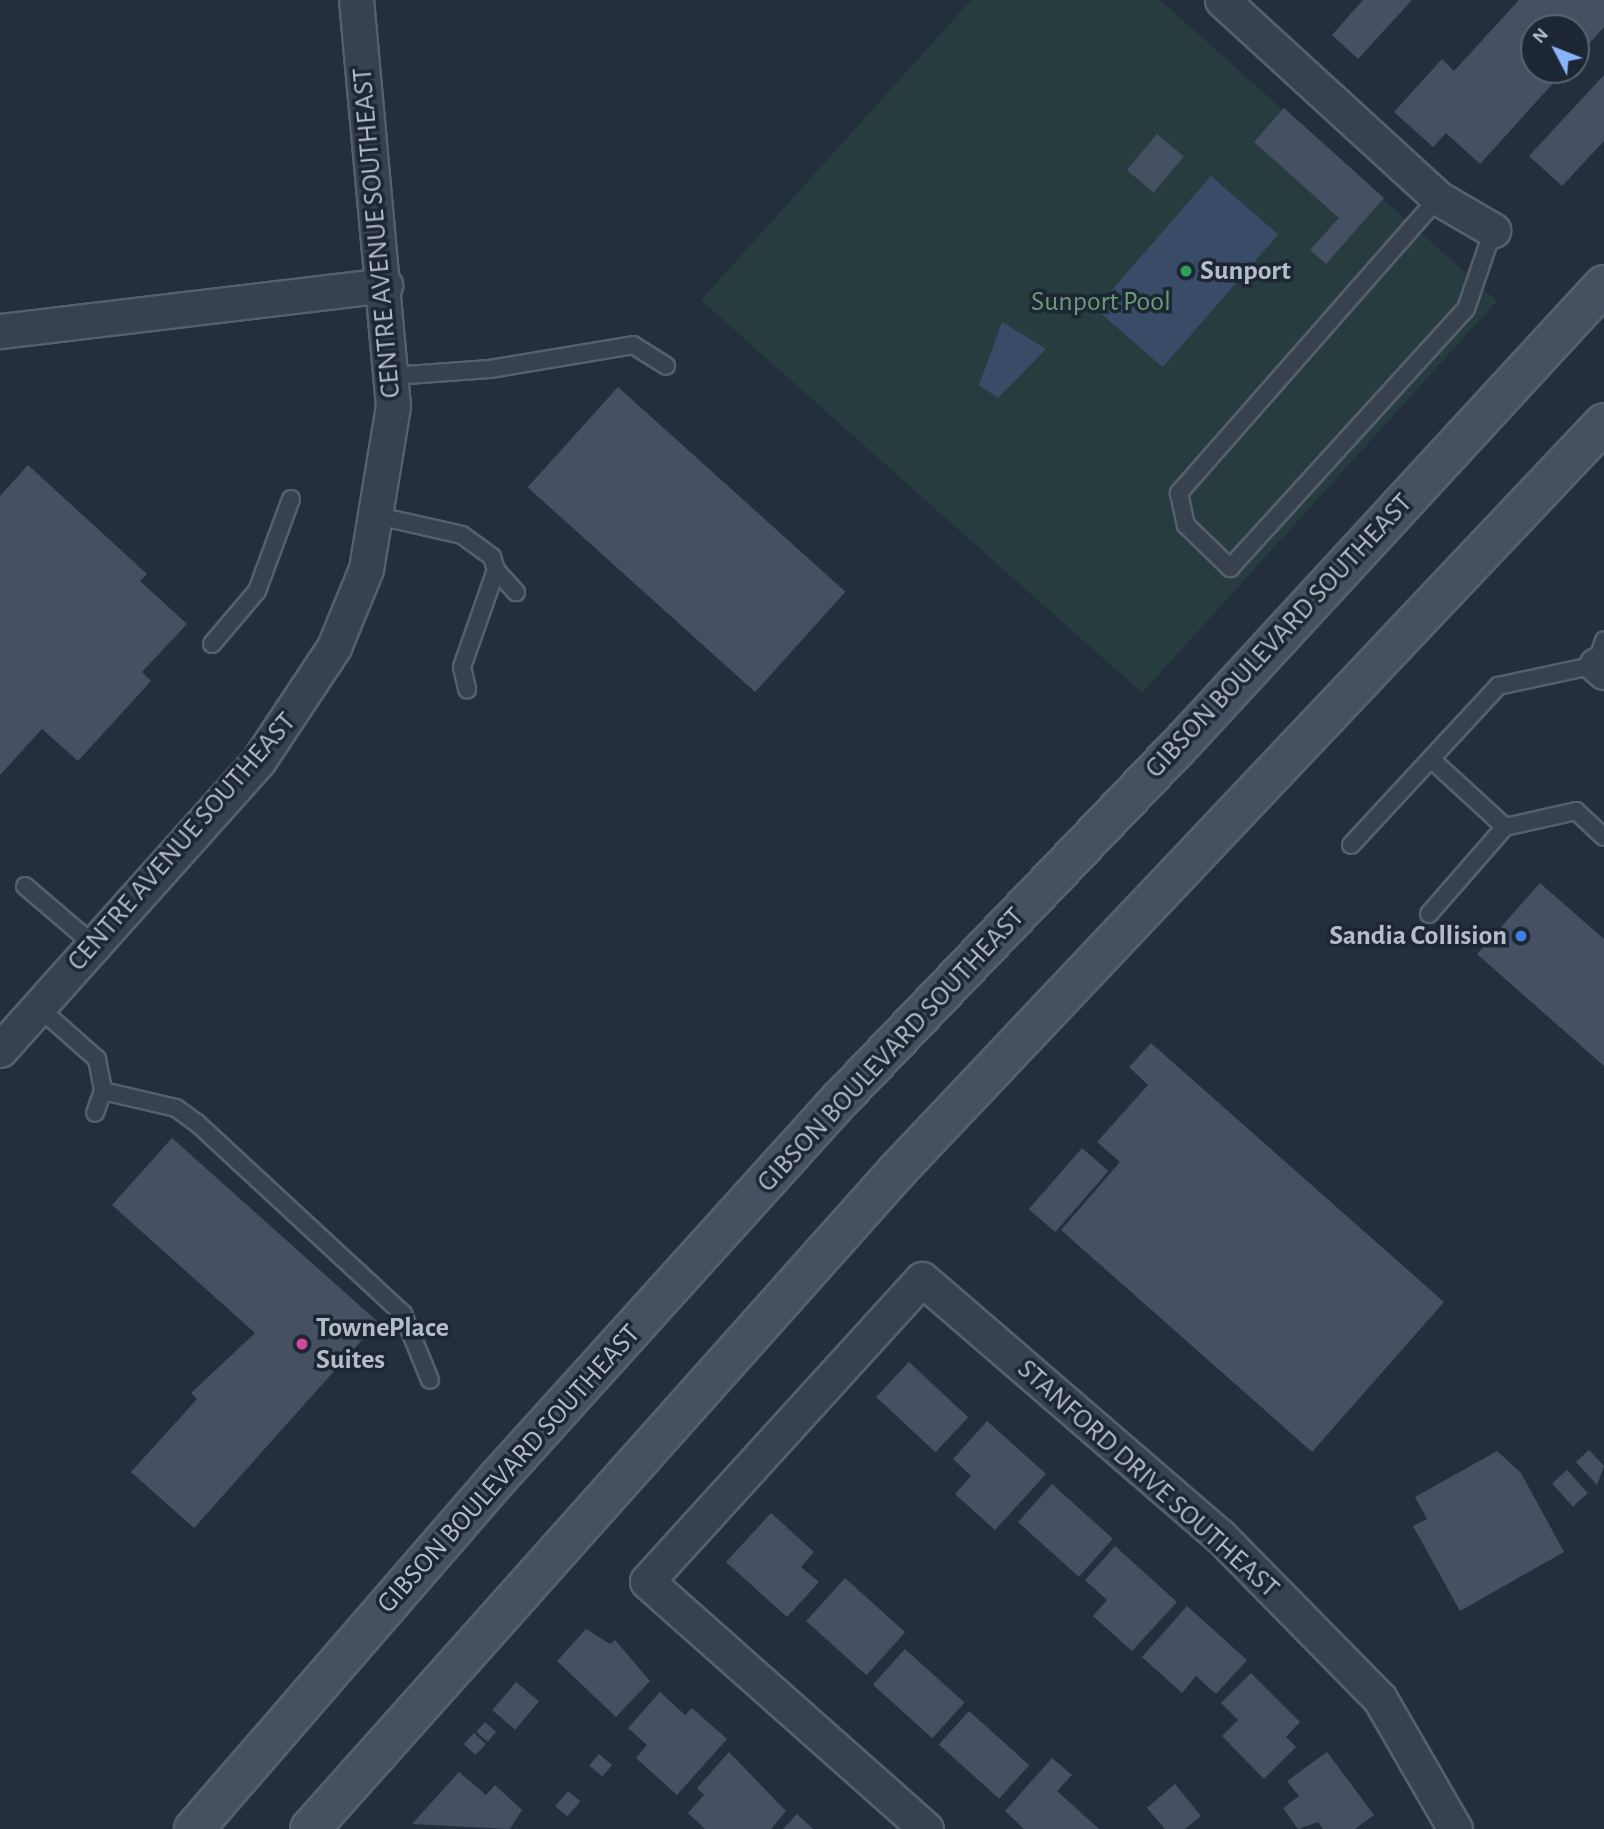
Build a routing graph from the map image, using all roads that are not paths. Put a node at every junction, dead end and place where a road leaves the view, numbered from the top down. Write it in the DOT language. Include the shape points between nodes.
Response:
graph roads {
  1 [pos="356,0"];
  2 [pos="1222,0"];
  3 [pos="1438,198"];
  4 [pos="1493,230"];
  5 [pos="385,285"];
  6 [pos="1604,285"];
  7 [pos="0,331"];
  8 [pos="666,366"];
  9 [pos="393,376"];
  10 [pos="1604,423"];
  11 [pos="291,499"];
  12 [pos="378,516"];
  13 [pos="496,570"];
  14 [pos="516,592"];
  15 [pos="212,644"];
  16 [pos="1601,659"];
  17 [pos="467,689"];
  18 [pos="1431,759"];
  19 [pos="1505,827"];
  20 [pos="1604,837"];
  21 [pos="1351,845"];
  22 [pos="25,886"];
  23 [pos="1429,914"];
  24 [pos="94,946"];
  25 [pos="38,1007"];
  26 [pos="0,1050"];
  27 [pos="103,1091"];
  28 [pos="96,1113"];
  29 [pos="430,1380"];
  30 [pos="194,1829"];
  31 [pos="310,1829"];
  32 [pos="926,1829"];
  33 [pos="1455,1829"];
  1 -- 5 [label="street, CENTRE AVENUE SOUTHEAST"];
  2 -- 3 [label="street"];
  3 -- 4 [label="street"];
  3 -- 4 [label="lane" via="1180,493 1186,525 1230,568 1466,309"];
  5 -- 7 [label="street"];
  5 -- 9 [label="street, CENTRE AVENUE SOUTHEAST"];
  6 -- 30 [label="main road, GIBSON BOULEVARD SOUTHEAST" via="1184,741 835,1105 507,1468"];
  8 -- 9 [label="lane" via="633,345 490,369"];
  9 -- 12 [label="street, CENTRE AVENUE SOUTHEAST"];
  10 -- 31 [label="main road" via="897,1171"];
  11 -- 15 [label="lane" via="257,591"];
  12 -- 13 [label="lane" via="473,540"];
  12 -- 24 [label="street, CENTRE AVENUE SOUTHEAST" via="366,569 334,647 298,708"];
  13 -- 14 [label="lane"];
  13 -- 17 [label="lane" via="462,667"];
  16 -- 18 [label="lane" via="1498,686"];
  18 -- 19 [label="lane"];
  18 -- 21 [label="lane"];
  19 -- 20 [label="lane" via="1576,811"];
  19 -- 23 [label="lane"];
  22 -- 24 [label="lane"];
  24 -- 25 [label="street, CENTRE AVENUE SOUTHEAST"];
  25 -- 26 [label="street, CENTRE AVENUE SOUTHEAST"];
  25 -- 27 [label="lane" via="97,1059"];
  27 -- 28 [label="lane"];
  27 -- 29 [label="lane" via="176,1108 197,1124 403,1314"];
  32 -- 33 [label="street, STANFORD DRIVE SOUTHEAST" via="647,1581 922,1279 1220,1536 1380,1699"];
}
